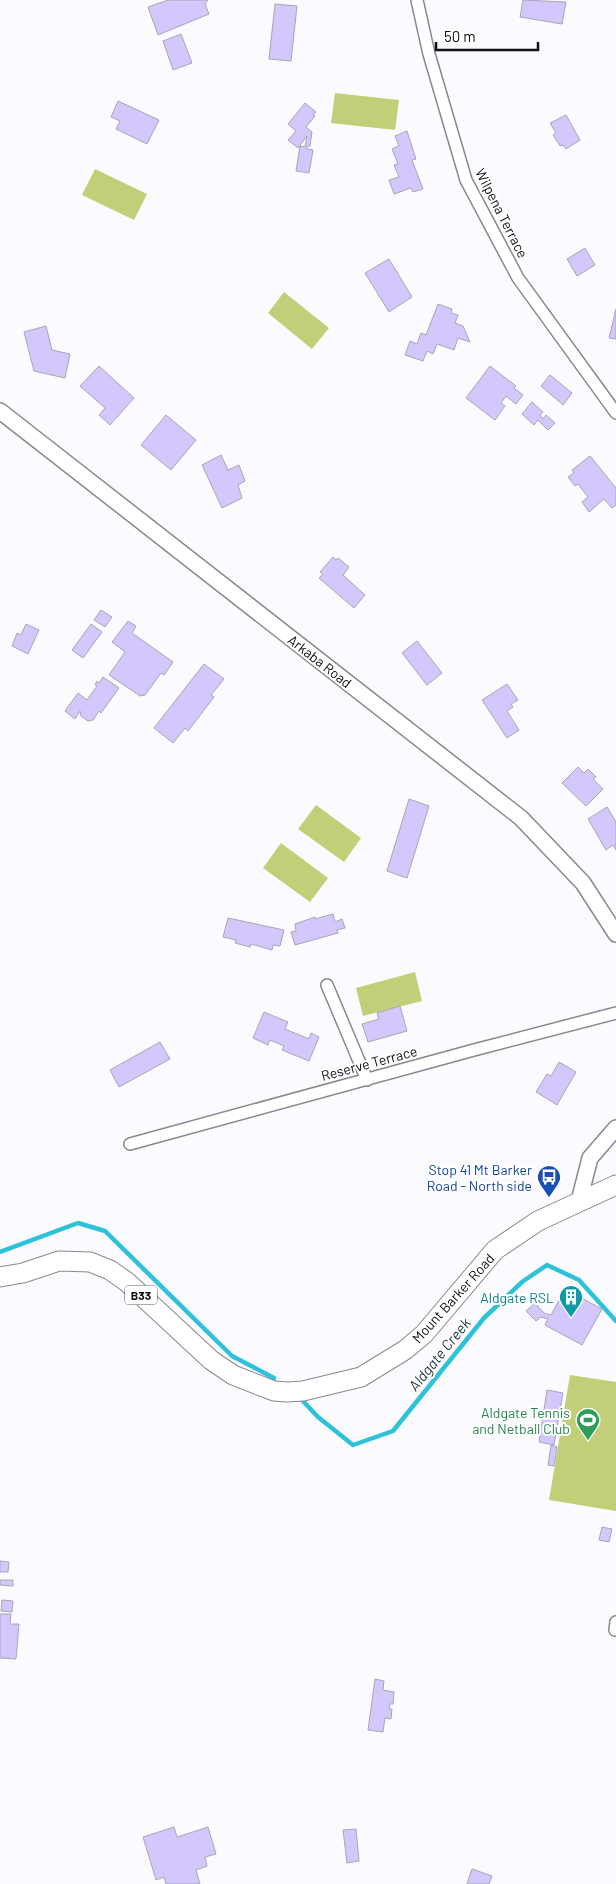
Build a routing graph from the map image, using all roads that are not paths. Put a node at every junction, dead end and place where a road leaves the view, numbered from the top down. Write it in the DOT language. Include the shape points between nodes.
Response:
graph roads {
  1 [pos="417,0"];
  2 [pos="0,412"];
  3 [pos="616,413"];
  4 [pos="616,934"];
  5 [pos="327,985"];
  6 [pos="616,1013"];
  7 [pos="367,1080"];
  8 [pos="616,1128"];
  9 [pos="130,1144"];
  10 [pos="616,1185"];
  11 [pos="579,1201"];
  12 [pos="0,1277"];
  1 -- 3 [label="street, Wilpena Terrace" via="429,54 466,180 518,278"];
  2 -- 4 [label="street, Arkaba Road" via="521,818 583,884"];
  5 -- 7 [label="street"];
  6 -- 7 [label="street, Reserve Terrace"];
  7 -- 9 [label="street, Reserve Terrace"];
  8 -- 11 [label="street" via="590,1158"];
  10 -- 11 [label="main road, Mount Barker Road / B33"];
  11 -- 12 [label="main road, Mount Barker Road / B33" via="538,1221 495,1250 424,1334 405,1350 361,1377 303,1391 274,1391 233,1375 211,1360 127,1282 90,1262 59,1261"];
}
